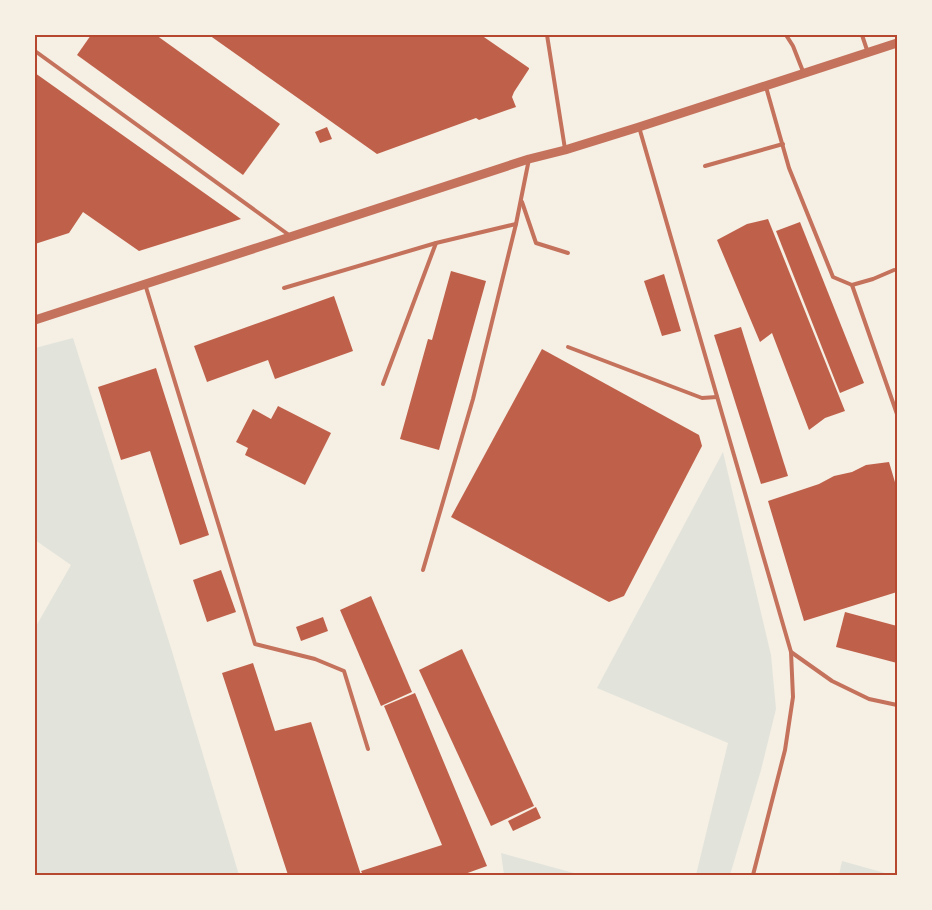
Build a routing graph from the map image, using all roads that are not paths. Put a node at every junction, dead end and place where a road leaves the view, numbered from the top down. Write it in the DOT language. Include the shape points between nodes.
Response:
graph roads {
  1 [pos="547,35"];
  2 [pos="786,35"];
  3 [pos="862,35"];
  4 [pos="897,43"];
  5 [pos="35,51"];
  6 [pos="868,53"];
  7 [pos="804,74"];
  8 [pos="766,87"];
  9 [pos="639,127"];
  10 [pos="783,144"];
  11 [pos="565,150"];
  12 [pos="529,159"];
  13 [pos="705,166"];
  14 [pos="521,200"];
  15 [pos="516,224"];
  16 [pos="291,237"];
  17 [pos="436,244"];
  18 [pos="568,253"];
  19 [pos="894,270"];
  20 [pos="145,284"];
  21 [pos="852,285"];
  22 [pos="284,288"];
  23 [pos="35,320"];
  24 [pos="568,346"];
  25 [pos="382,384"];
  26 [pos="717,397"];
  27 [pos="897,414"];
  28 [pos="423,570"];
  29 [pos="791,652"];
  30 [pos="897,705"];
  31 [pos="368,749"];
  32 [pos="752,875"];
  1 -- 11 [label="lane"];
  2 -- 7 [label="lane"];
  3 -- 6 [label="lane"];
  4 -- 6 [label="street"];
  5 -- 16 [label="lane"];
  6 -- 7 [label="street"];
  7 -- 8 [label="street"];
  8 -- 9 [label="street"];
  8 -- 10 [label="lane"];
  9 -- 11 [label="street"];
  9 -- 26 [label="lane"];
  10 -- 13 [label="lane"];
  10 -- 21 [label="lane" via="789,168 833,277"];
  11 -- 12 [label="street"];
  12 -- 14 [label="lane"];
  12 -- 16 [label="street"];
  14 -- 15 [label="lane"];
  14 -- 18 [label="lane" via="536,243"];
  15 -- 17 [label="lane"];
  15 -- 28 [label="lane" via="473,399"];
  16 -- 20 [label="street"];
  17 -- 22 [label="lane"];
  17 -- 25 [label="lane"];
  19 -- 21 [label="lane"];
  20 -- 23 [label="street"];
  20 -- 31 [label="lane" via="256,644 315,659 344,671"];
  21 -- 27 [label="lane"];
  24 -- 26 [label="lane" via="702,398"];
  26 -- 29 [label="lane"];
  29 -- 30 [label="lane" via="832,681 869,700"];
  29 -- 32 [label="lane" via="793,697 785,750"];
}
